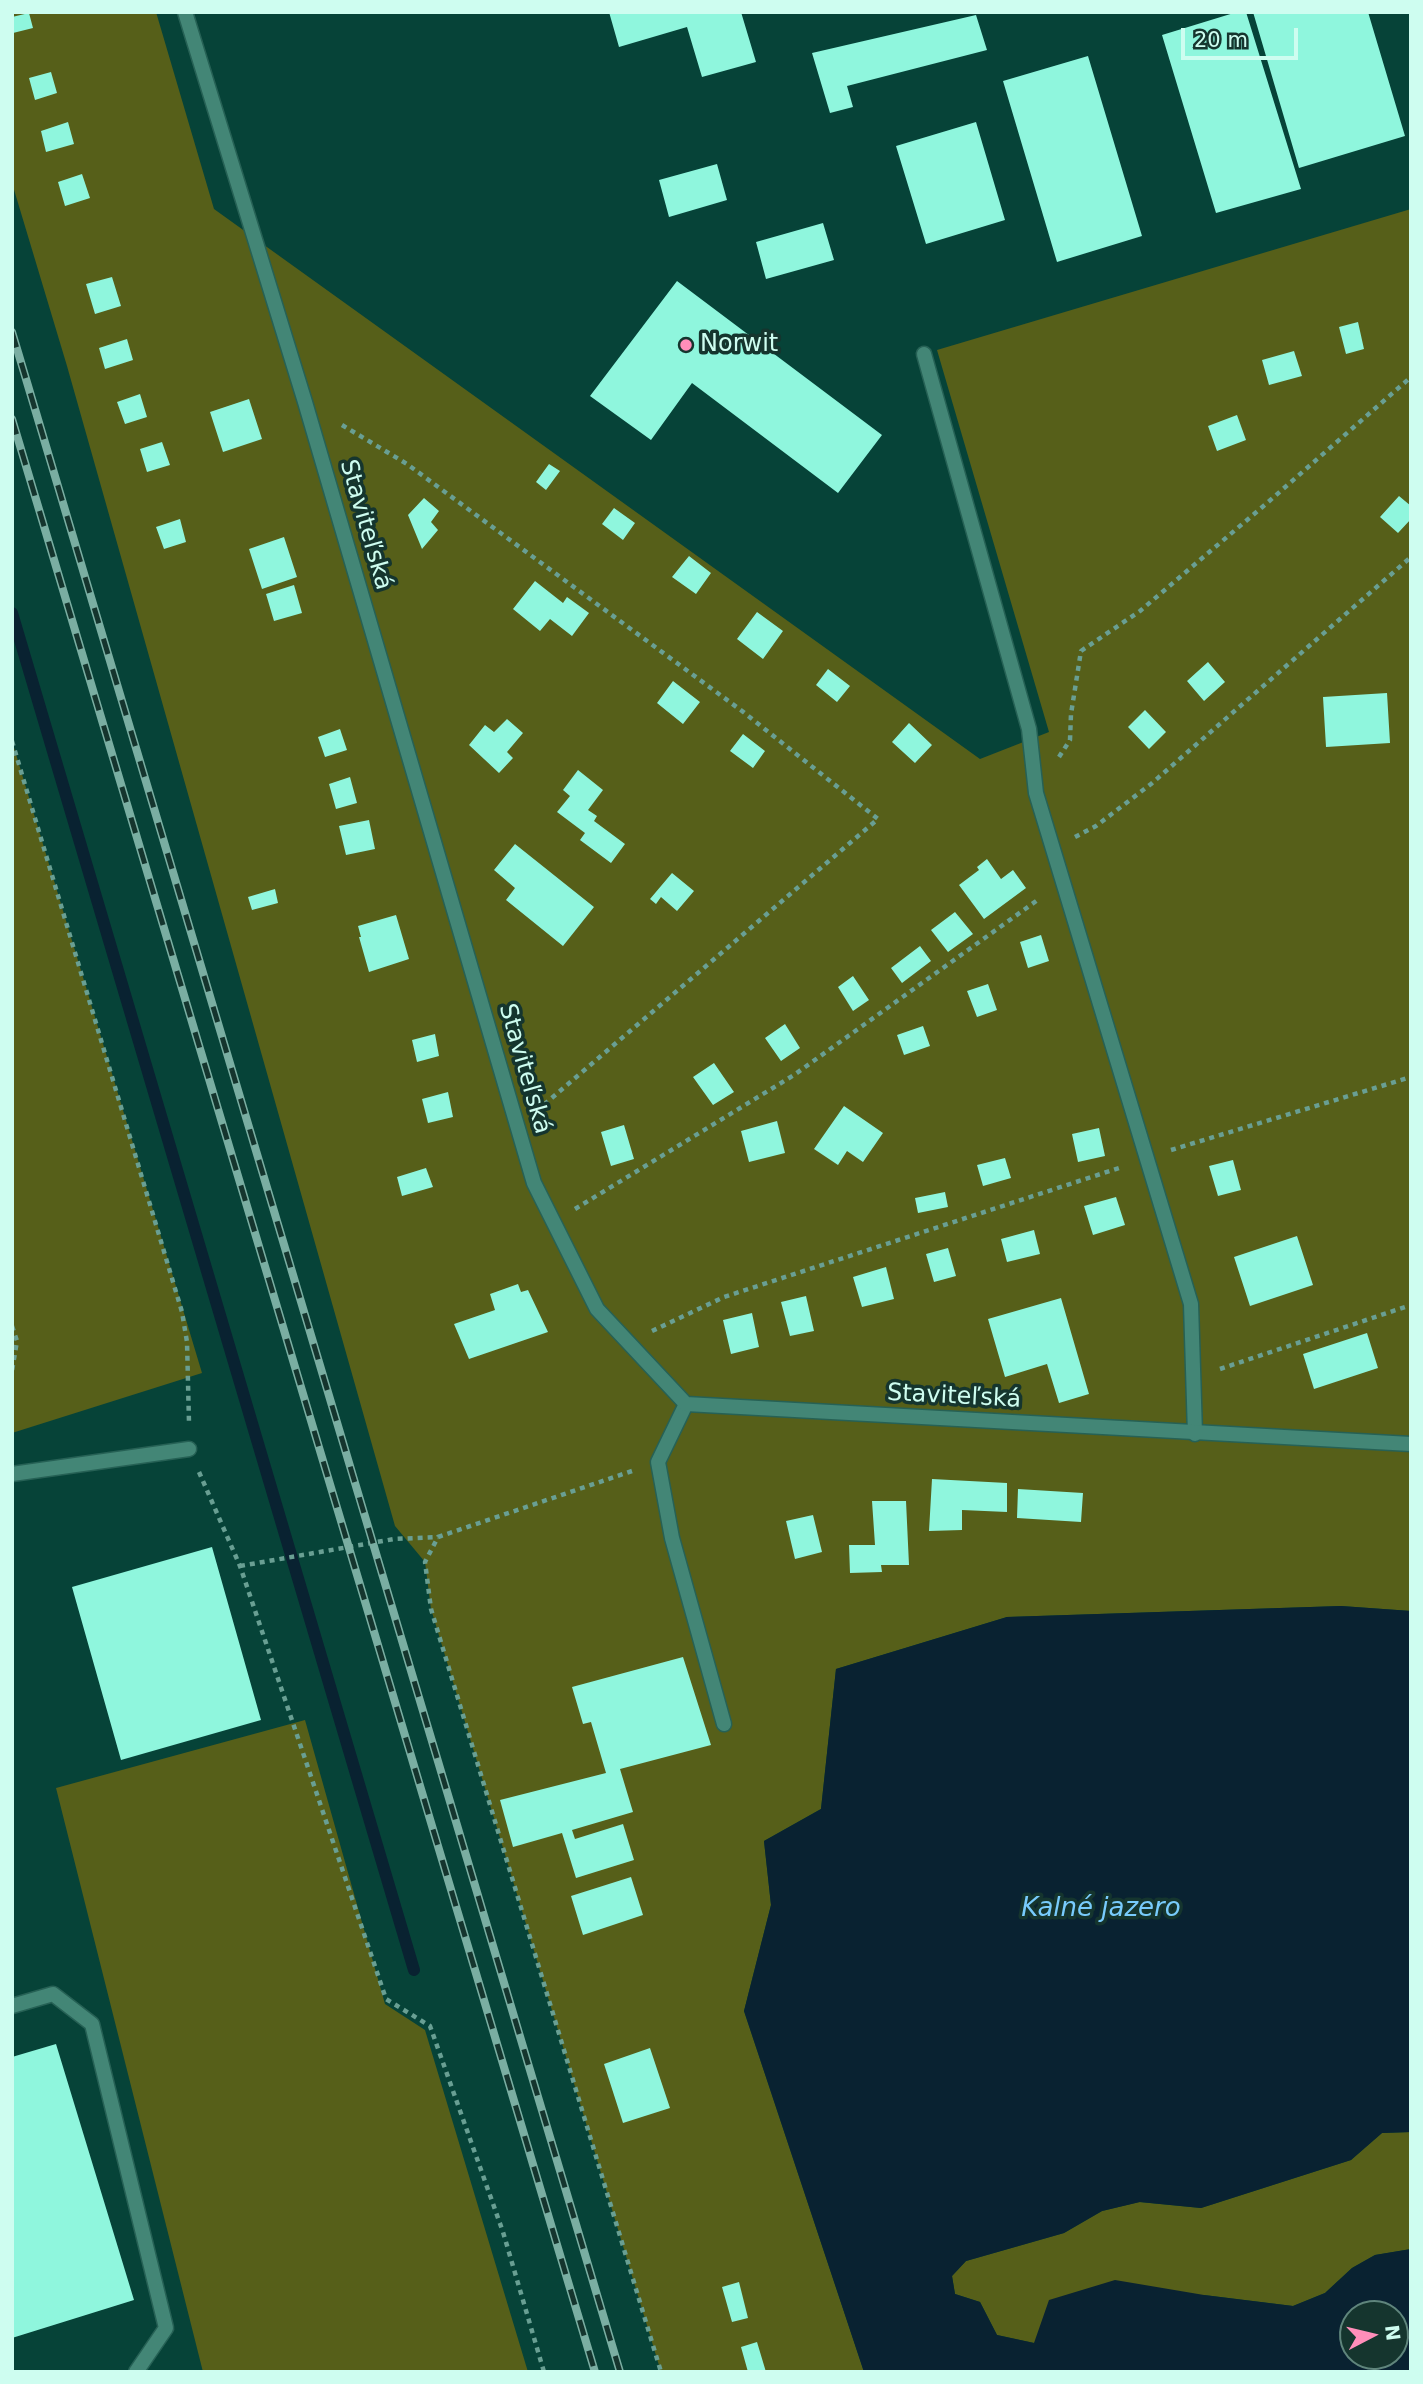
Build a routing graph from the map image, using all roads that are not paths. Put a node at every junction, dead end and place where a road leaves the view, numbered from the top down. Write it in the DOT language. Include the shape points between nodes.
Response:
graph roads {
  1 [pos="185,12"];
  2 [pos="925,354"];
  3 [pos="686,1404"];
  4 [pos="1195,1434"];
  5 [pos="1411,1444"];
  6 [pos="189,1449"];
  7 [pos="12,1474"];
  8 [pos="724,1724"];
  9 [pos="12,2006"];
  10 [pos="135,2372"];
  1 -- 3 [label="street, Staviteľská" via="305,402 534,1182 597,1310"];
  2 -- 4 [label="street" via="1029,729 1036,793 1191,1304"];
  3 -- 4 [label="street, Staviteľská"];
  3 -- 8 [label="street" via="658,1462 671,1538"];
  4 -- 5 [label="street, Staviteľská"];
  6 -- 7 [label="street"];
  9 -- 10 [label="street" via="53,1994 92,2024 166,2328"];
}
